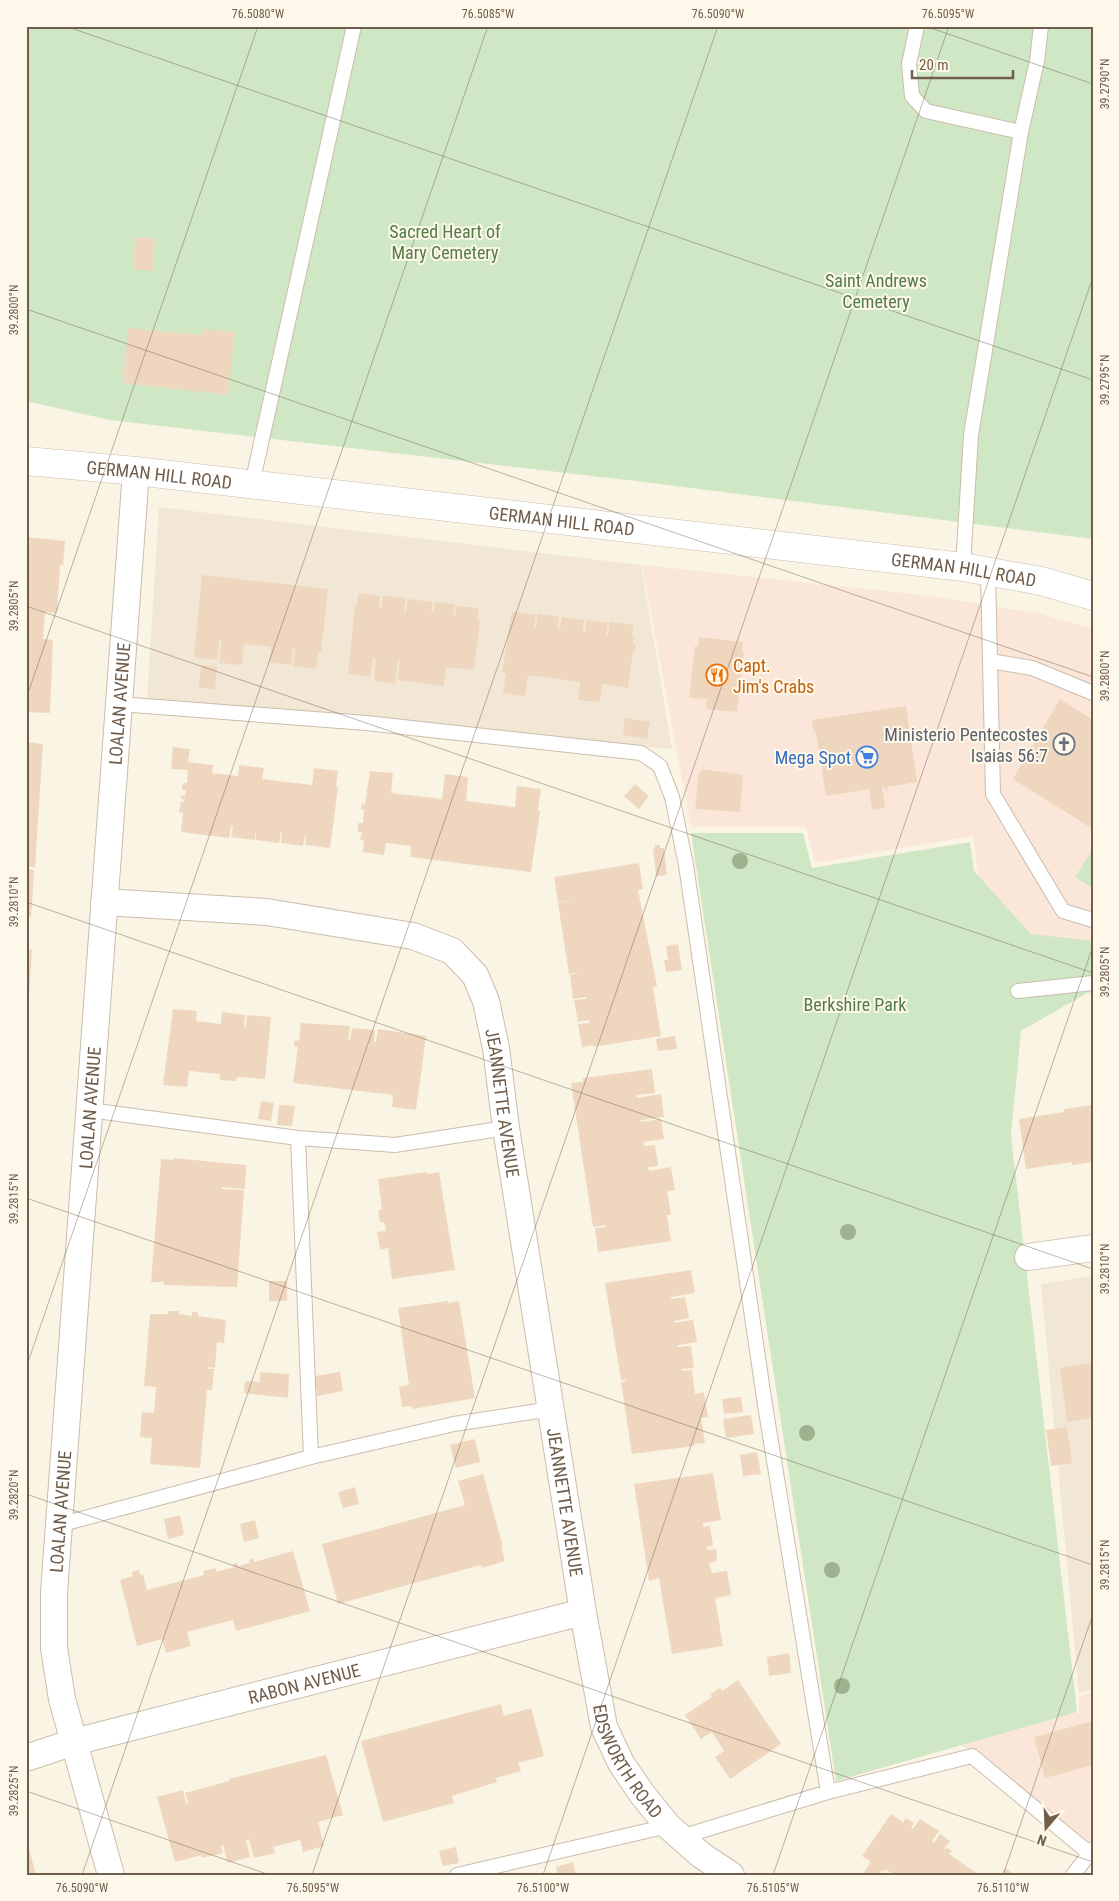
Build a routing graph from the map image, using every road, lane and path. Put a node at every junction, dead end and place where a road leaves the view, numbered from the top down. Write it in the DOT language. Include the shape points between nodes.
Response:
graph roads {
  1 [pos="354,26"];
  2 [pos="917,26"];
  3 [pos="1041,26"];
  4 [pos="1021,132"];
  5 [pos="26,461"];
  6 [pos="136,471"];
  7 [pos="252,484"];
  8 [pos="976,569"];
  9 [pos="1093,596"];
  10 [pos="990,661"];
  11 [pos="1093,693"];
  12 [pos="119,704"];
  13 [pos="104,902"];
  14 [pos="1093,920"];
  15 [pos="1093,983"];
  16 [pos="1018,991"];
  17 [pos="89,1110"];
  18 [pos="506,1128"];
  19 [pos="298,1138"];
  20 [pos="1093,1248"];
  21 [pos="1028,1257"];
  22 [pos="551,1409"];
  23 [pos="311,1458"];
  24 [pos="59,1525"];
  25 [pos="583,1612"];
  26 [pos="74,1742"];
  27 [pos="26,1758"];
  28 [pos="828,1792"];
  29 [pos="674,1831"];
  30 [pos="1091,1851"];
  31 [pos="484,1871"];
  32 [pos="111,1875"];
  33 [pos="457,1875"];
  34 [pos="731,1875"];
  35 [pos="1073,1875"];
  1 -- 7 [label="lane"];
  2 -- 4 [label="lane" via="909,64 912,96 926,111"];
  3 -- 4 [label="lane" via="1037,61"];
  4 -- 8 [label="lane" via="971,435"];
  5 -- 6 [label="street, GERMAN HILL ROAD"];
  6 -- 7 [label="street, GERMAN HILL ROAD"];
  6 -- 12 [label="street, LOALAN AVENUE"];
  7 -- 8 [label="street, GERMAN HILL ROAD"];
  8 -- 9 [label="street, GERMAN HILL ROAD" via="1041,581"];
  8 -- 10 [label="lane"];
  10 -- 11 [label="lane" via="1032,668"];
  10 -- 14 [label="lane" via="993,794 1063,910"];
  12 -- 13 [label="street, LOALAN AVENUE"];
  12 -- 28 [label="lane" via="366,722 641,753 660,766 672,796 686,865 765,1405"];
  13 -- 17 [label="street, LOALAN AVENUE"];
  13 -- 18 [label="street, JEANNETTE AVENUE" via="267,912 413,936 452,951 475,975 486,1001 496,1048"];
  15 -- 16 [label="lane"];
  17 -- 19 [label="lane"];
  17 -- 24 [label="street, LOALAN AVENUE"];
  18 -- 19 [label="lane" via="395,1145"];
  18 -- 22 [label="street, JEANNETTE AVENUE"];
  19 -- 23 [label="lane"];
  20 -- 21 [label="street"];
  22 -- 23 [label="lane" via="454,1424"];
  22 -- 25 [label="street, JEANNETTE AVENUE"];
  23 -- 24 [label="lane"];
  24 -- 26 [label="street, LOALAN AVENUE" via="54,1648 62,1699"];
  25 -- 26 [label="street, RABON AVENUE"];
  25 -- 29 [label="street, EDSWORTH ROAD" via="604,1727 621,1763"];
  26 -- 27 [label="street, RABON AVENUE"];
  26 -- 32 [label="street, LOALAN AVENUE"];
  28 -- 29 [label="lane"];
  28 -- 30 [label="lane" via="972,1756"];
  29 -- 31 [label="lane"];
  29 -- 34 [label="street, EDSWORTH ROAD" via="700,1855"];
  30 -- 35 [label="lane"];
  31 -- 33 [label="lane"];
}
